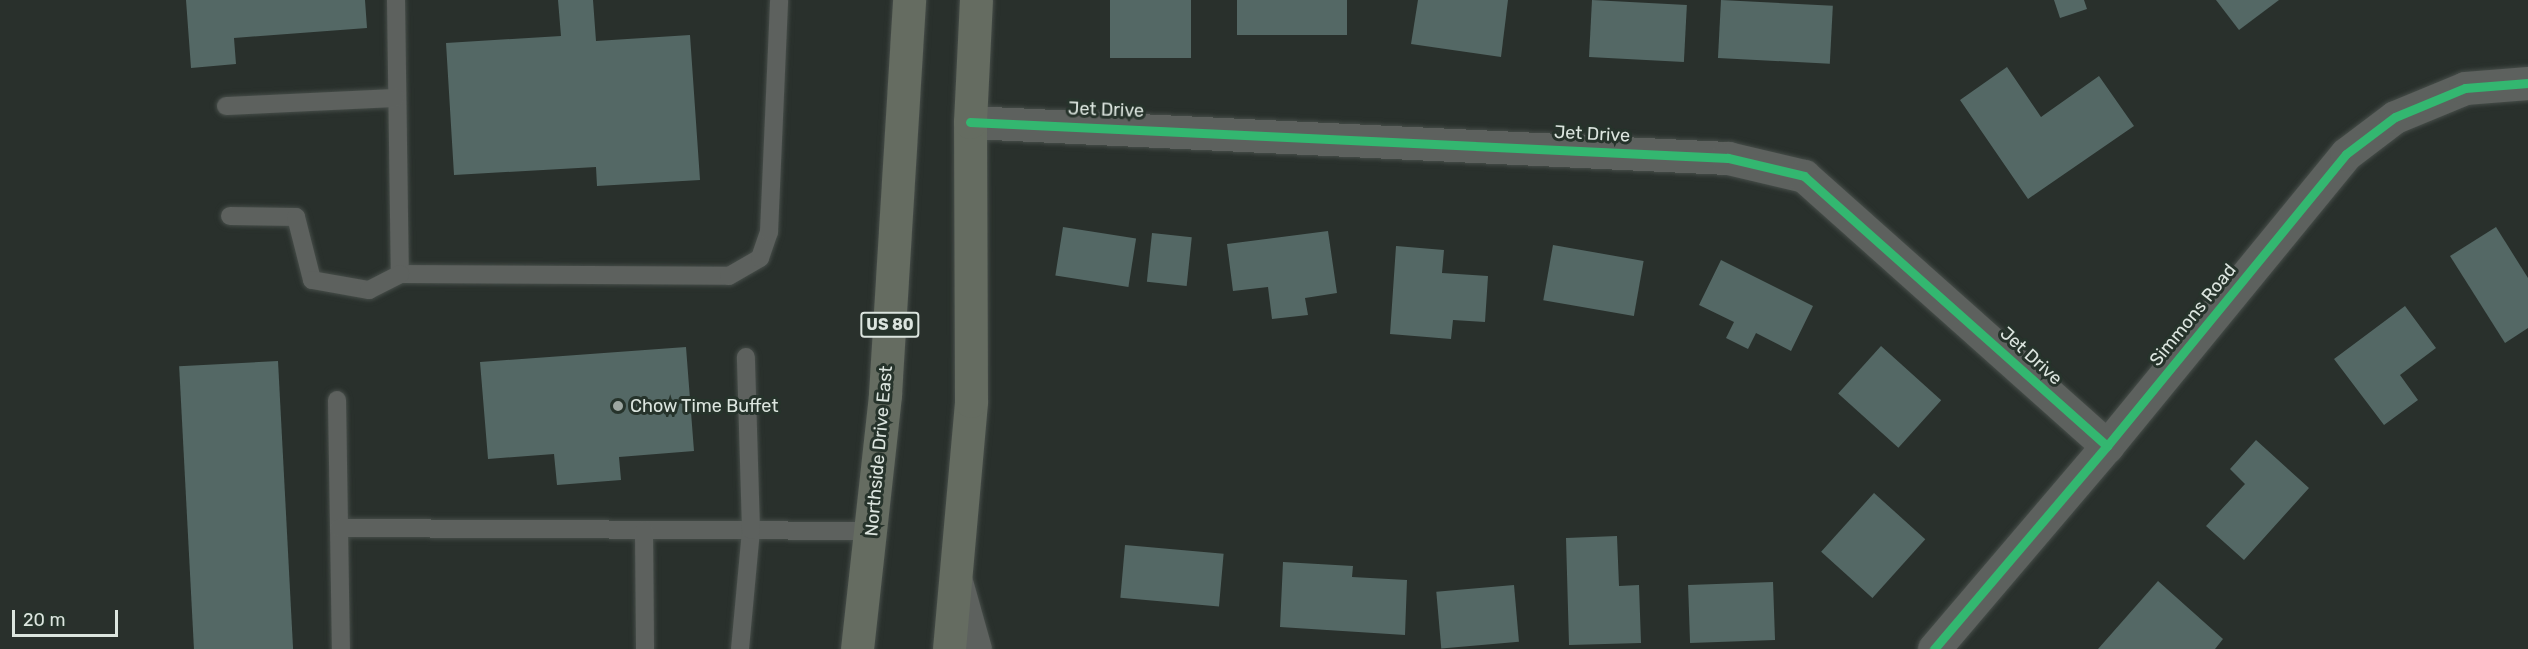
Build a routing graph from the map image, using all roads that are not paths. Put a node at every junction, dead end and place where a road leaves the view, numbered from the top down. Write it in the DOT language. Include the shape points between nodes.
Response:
graph roads {
  1 [pos="396,0"];
  2 [pos="779,0"];
  3 [pos="909,0"];
  4 [pos="976,0"];
  5 [pos="2528,83"];
  6 [pos="396,98"];
  7 [pos="226,106"];
  8 [pos="970,122"];
  9 [pos="230,216"];
  10 [pos="400,274"];
  11 [pos="746,357"];
  12 [pos="337,400"];
  13 [pos="2107,446"];
  14 [pos="339,528"];
  15 [pos="644,530"];
  16 [pos="751,530"];
  17 [pos="872,531"];
  18 [pos="956,583"];
  19 [pos="341,649"];
  20 [pos="645,649"];
  21 [pos="740,649"];
  22 [pos="857,649"];
  23 [pos="949,649"];
  24 [pos="975,649"];
  25 [pos="1934,649"];
  1 -- 6 [label="lane"];
  2 -- 10 [label="lane" via="769,232 760,258 729,276"];
  3 -- 17 [label="main road, Northside Drive East / US 80" via="903,139"];
  4 -- 8 [label="main road"];
  5 -- 13 [label="street, Simmons Road" via="2465,88 2395,117 2346,154"];
  6 -- 7 [label="lane"];
  6 -- 10 [label="lane"];
  8 -- 13 [label="street, Jet Drive" via="1728,158 1804,176"];
  8 -- 18 [label="main road" via="971,401"];
  9 -- 10 [label="lane" via="296,217 312,280 369,290"];
  11 -- 16 [label="lane"];
  12 -- 14 [label="lane"];
  13 -- 25 [label="street, Simmons Road"];
  14 -- 15 [label="lane"];
  14 -- 19 [label="lane"];
  15 -- 16 [label="lane"];
  15 -- 20 [label="lane"];
  16 -- 17 [label="lane"];
  16 -- 21 [label="lane"];
  17 -- 22 [label="main road, Northside Drive East / US 80"];
  18 -- 23 [label="main road"];
  18 -- 24 [label="street"];
}
